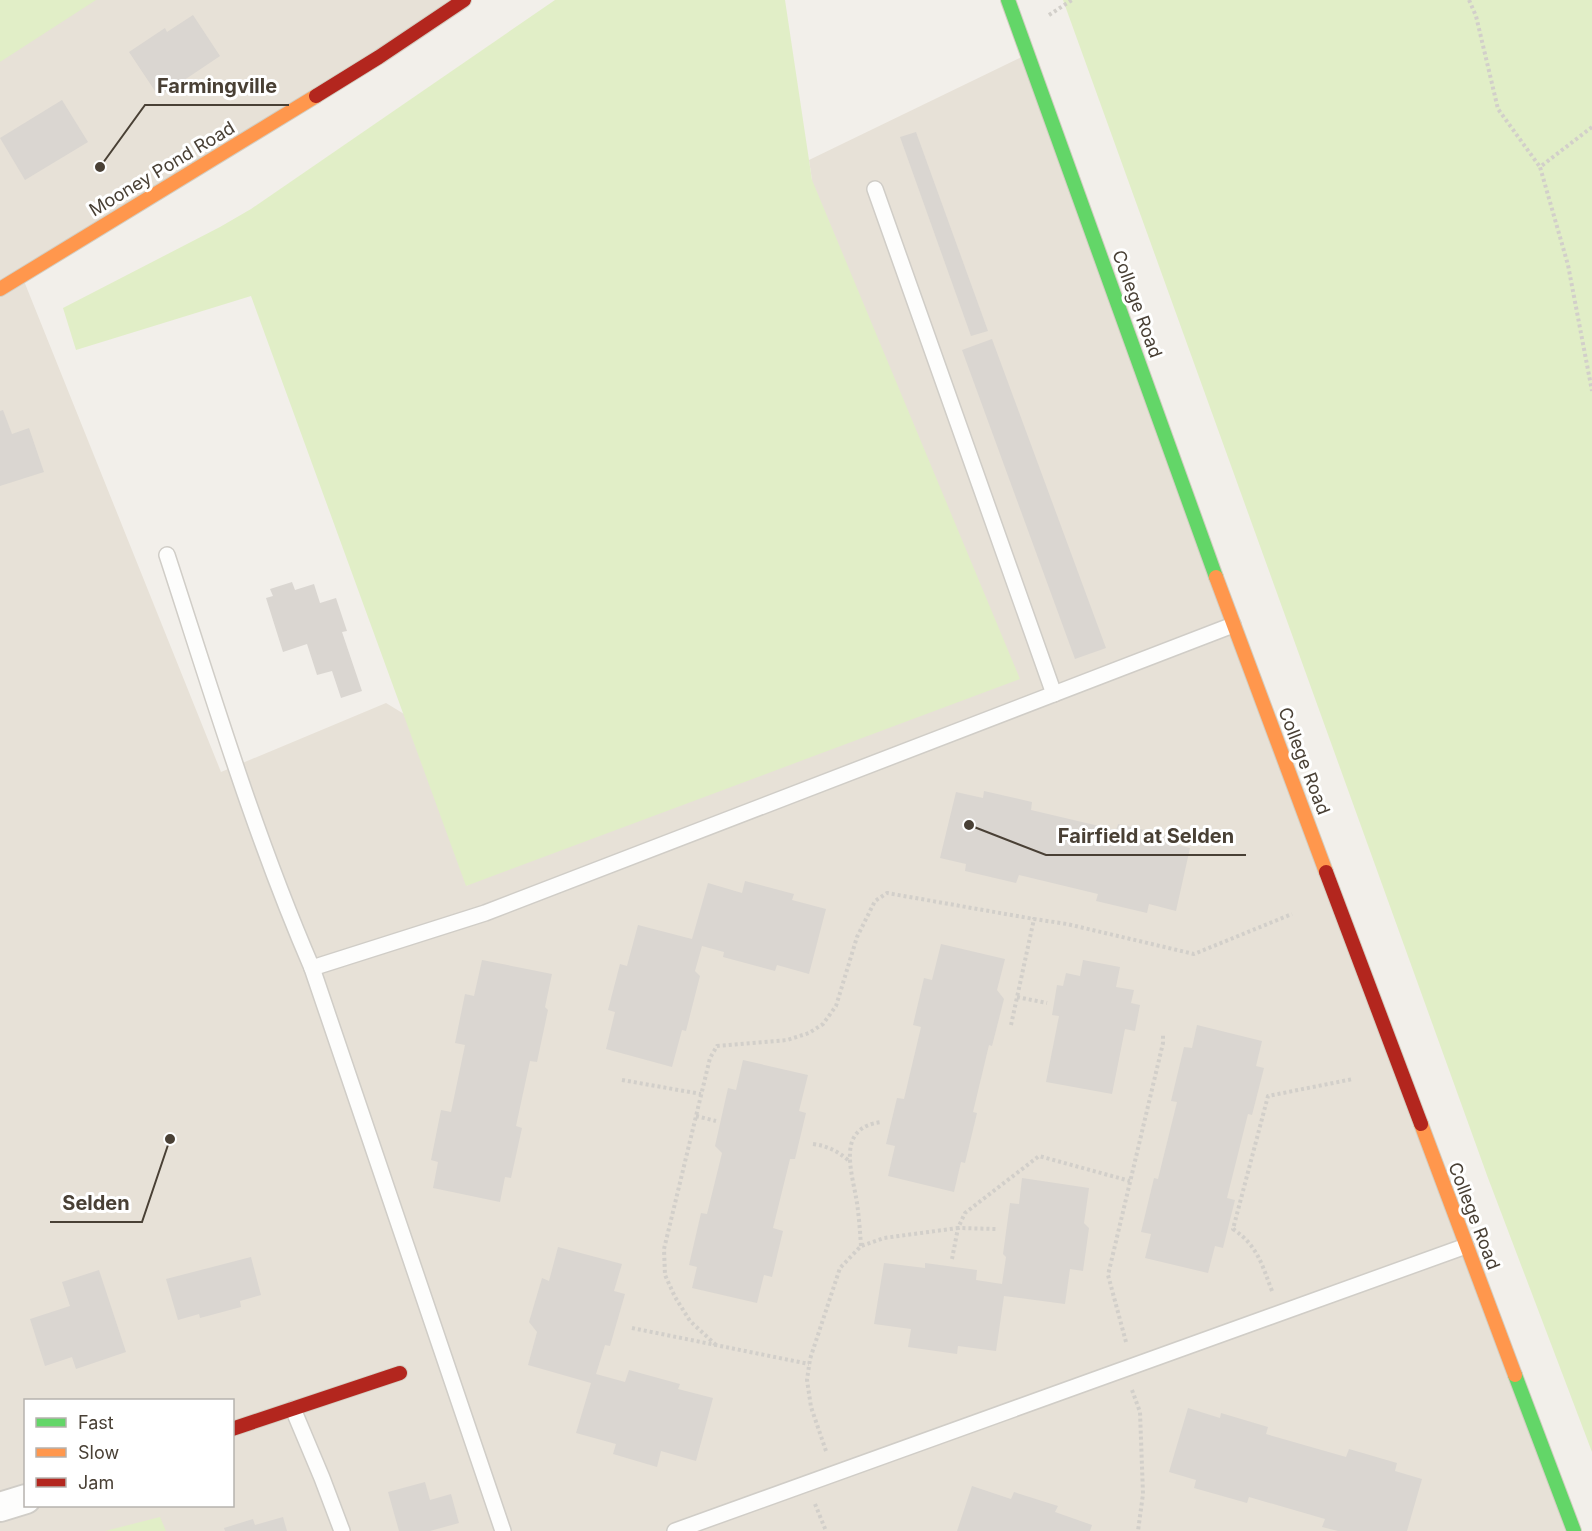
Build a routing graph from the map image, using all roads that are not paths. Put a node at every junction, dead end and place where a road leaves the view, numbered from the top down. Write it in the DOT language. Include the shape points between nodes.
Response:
graph roads {
  1 [pos="464,0"];
  2 [pos="1008,0"];
  3 [pos="875,189"];
  4 [pos="0,289"];
  5 [pos="167,555"];
  6 [pos="1233,625"];
  7 [pos="1054,694"];
  8 [pos="312,968"];
  9 [pos="1466,1246"];
  10 [pos="400,1373"];
  11 [pos="293,1409"];
  12 [pos="234,1428"];
  13 [pos="24,1499"];
  14 [pos="0,1507"];
  15 [pos="342,1531"];
  16 [pos="503,1531"];
  17 [pos="675,1531"];
  18 [pos="1574,1531"];
  1 -- 4 [label="street, Mooney Pond Road" via="379,57"];
  2 -- 6 [label="street, College Road"];
  3 -- 7 [label="lane"];
  5 -- 8 [label="lane" via="233,756"];
  6 -- 7 [label="lane"];
  6 -- 9 [label="street, College Road"];
  7 -- 8 [label="lane" via="485,913"];
  8 -- 16 [label="lane"];
  9 -- 17 [label="lane"];
  9 -- 18 [label="street, College Road"];
  10 -- 11 [label="street"];
  11 -- 12 [label="street"];
  11 -- 15 [label="lane"];
  13 -- 14 [label="street"];
}
